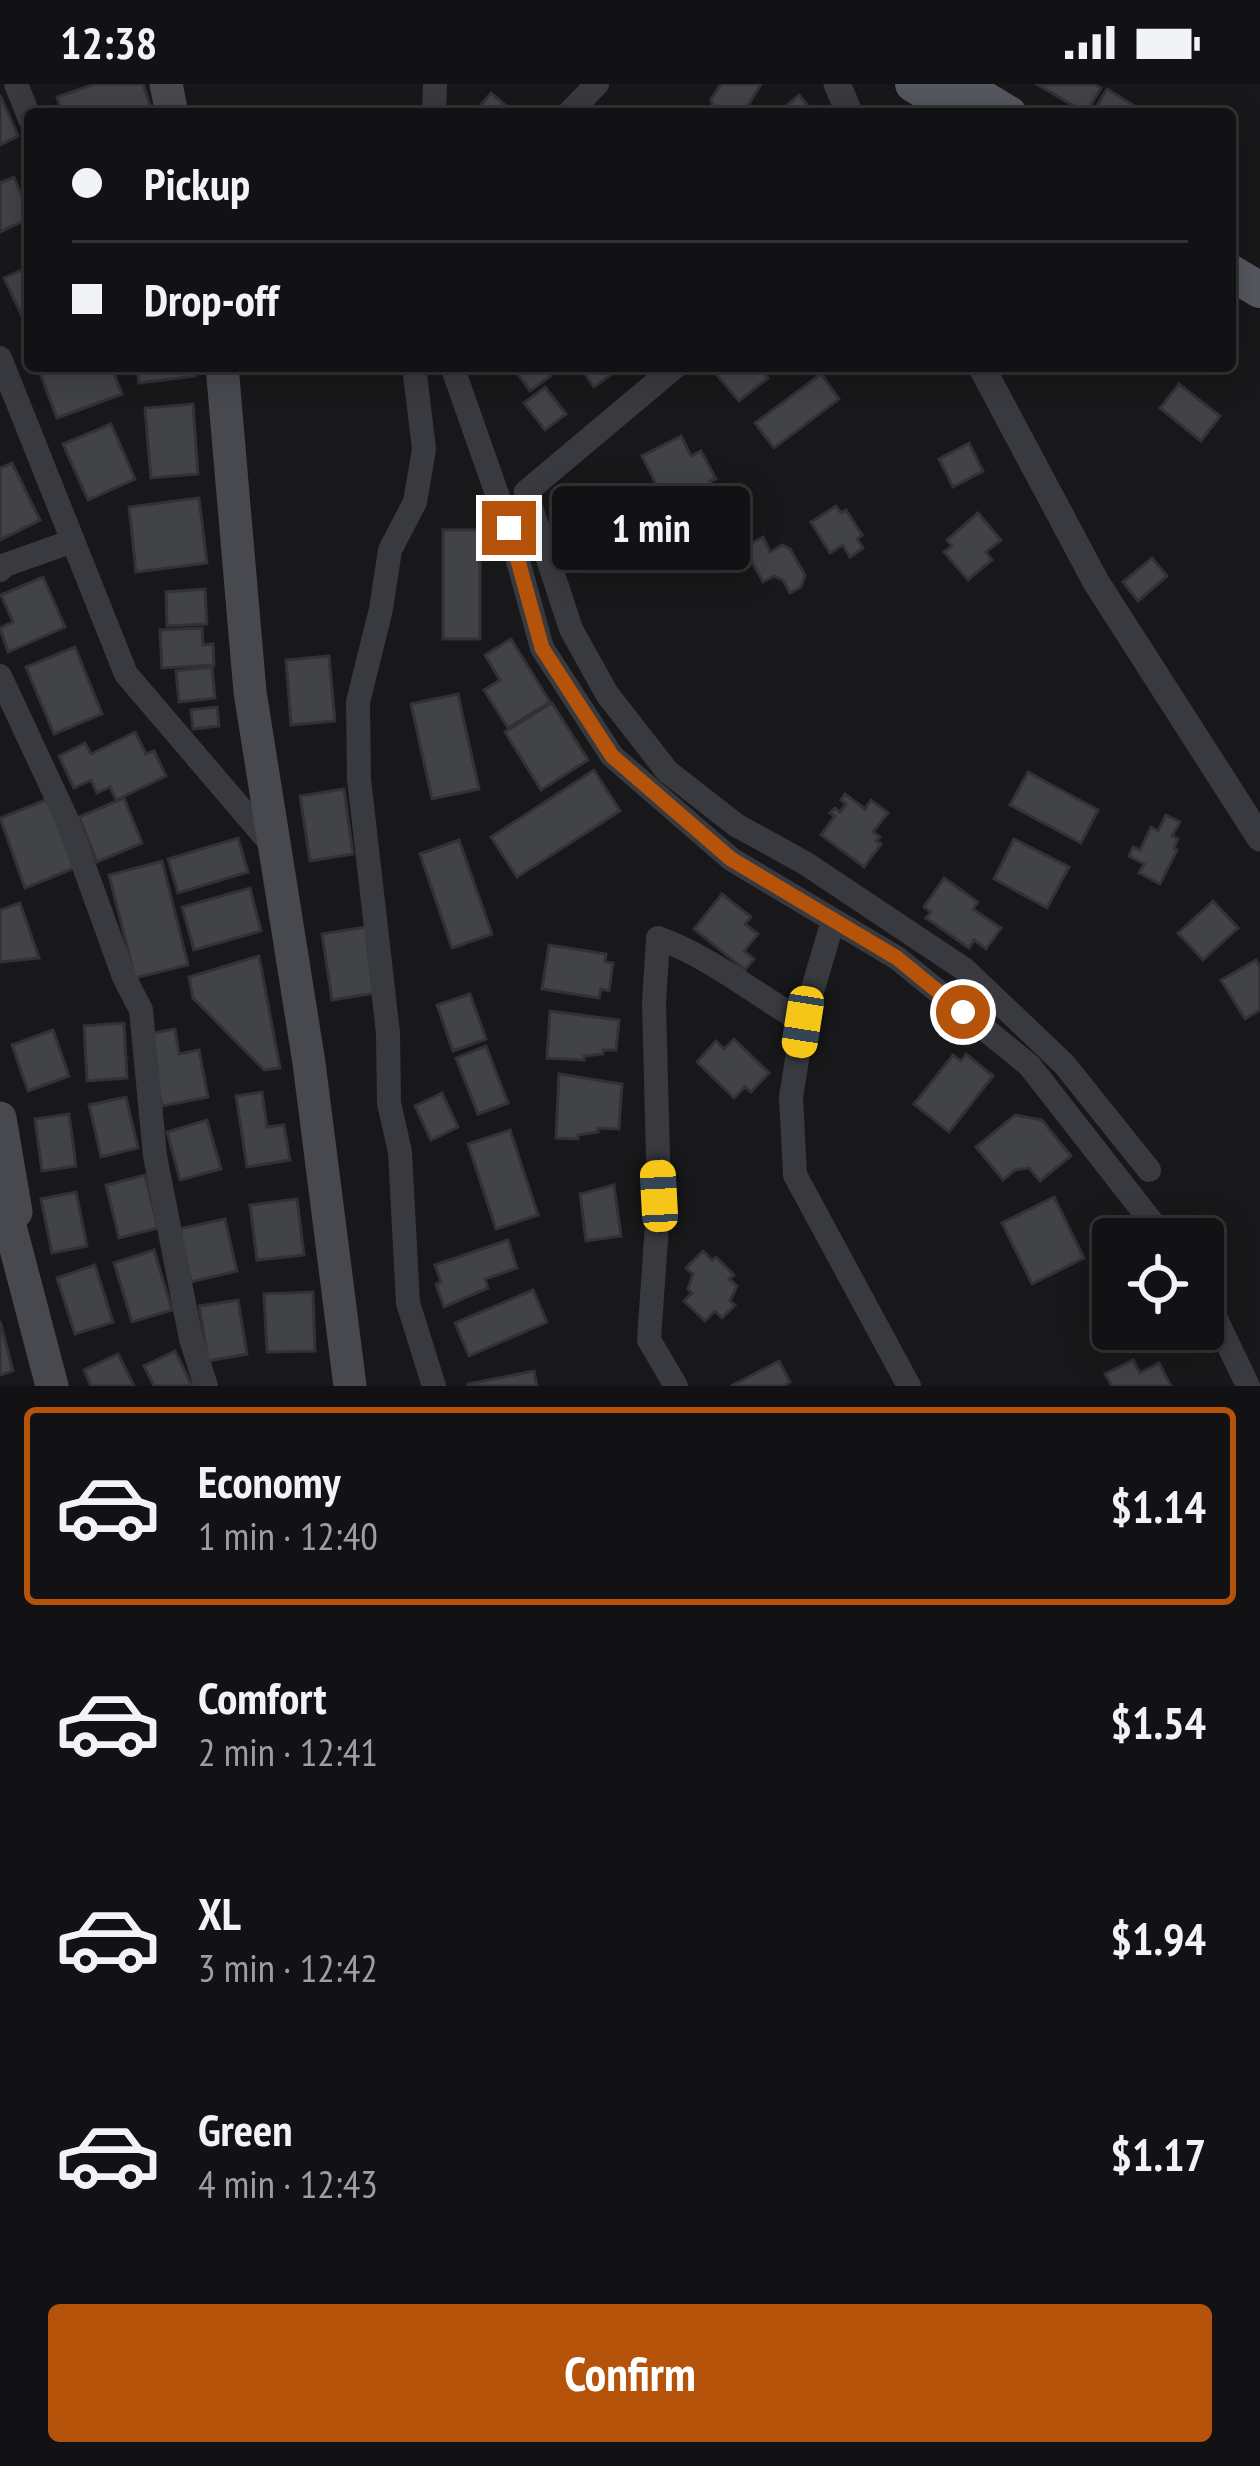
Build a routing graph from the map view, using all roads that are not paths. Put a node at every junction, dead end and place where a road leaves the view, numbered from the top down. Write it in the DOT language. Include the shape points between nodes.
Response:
graph roads {
  1 [pos="597,84"];
  2 [pos="913,84"];
  3 [pos="959,84"];
  4 [pos="992,104"];
  5 [pos="574,108"];
  6 [pos="0,358"];
  7 [pos="223,372"];
  8 [pos="415,372"];
  9 [pos="454,372"];
  10 [pos="669,372"];
  11 [pos="984,372"];
  12 [pos="73,541"];
  13 [pos="0,570"];
  14 [pos="0,676"];
  15 [pos="1260,838"];
  16 [pos="272,845"];
  17 [pos="832,921"];
  18 [pos="803,1022"];
  19 [pos="0,1118"];
  20 [pos="1149,1170"];
  21 [pos="0,1188"];
  22 [pos="1149,1218"];
  23 [pos="22,1274"];
  24 [pos="1224,1336"];
  25 [pos="52,1386"];
  26 [pos="206,1386"];
  27 [pos="350,1386"];
  28 [pos="434,1386"];
  29 [pos="676,1386"];
  30 [pos="909,1386"];
  31 [pos="1248,1386"];
  1 -- 5 [label="street"];
  2 -- 4 [label="main road"];
  3 -- 4 [label="main road"];
  6 -- 12 [label="street"];
  7 -- 16 [label="main road"];
  8 -- 28 [label="street" via="424,449 415,502 390,550 358,702 359,778 400,1152 408,1303"];
  9 -- 17 [label="street" via="542,648 612,756 731,859"];
  10 -- 20 [label="street" via="526,492 571,628 607,694 668,771 736,825 964,968 1064,1064"];
  11 -- 15 [label="street" via="1096,582"];
  12 -- 13 [label="street"];
  12 -- 16 [label="street" via="126,674"];
  14 -- 26 [label="street" via="141,1010 155,1156"];
  16 -- 27 [label="main road"];
  17 -- 18 [label="street"];
  17 -- 22 [label="street" via="897,958 1029,1065"];
  18 -- 29 [label="street" via="693,951 658,938 659,1196 649,1340"];
  18 -- 30 [label="street" via="791,1097 795,1175"];
  19 -- 23 [label="main road"];
  21 -- 23 [label="main road"];
  23 -- 25 [label="main road"];
  24 -- 31 [label="street"];
}
